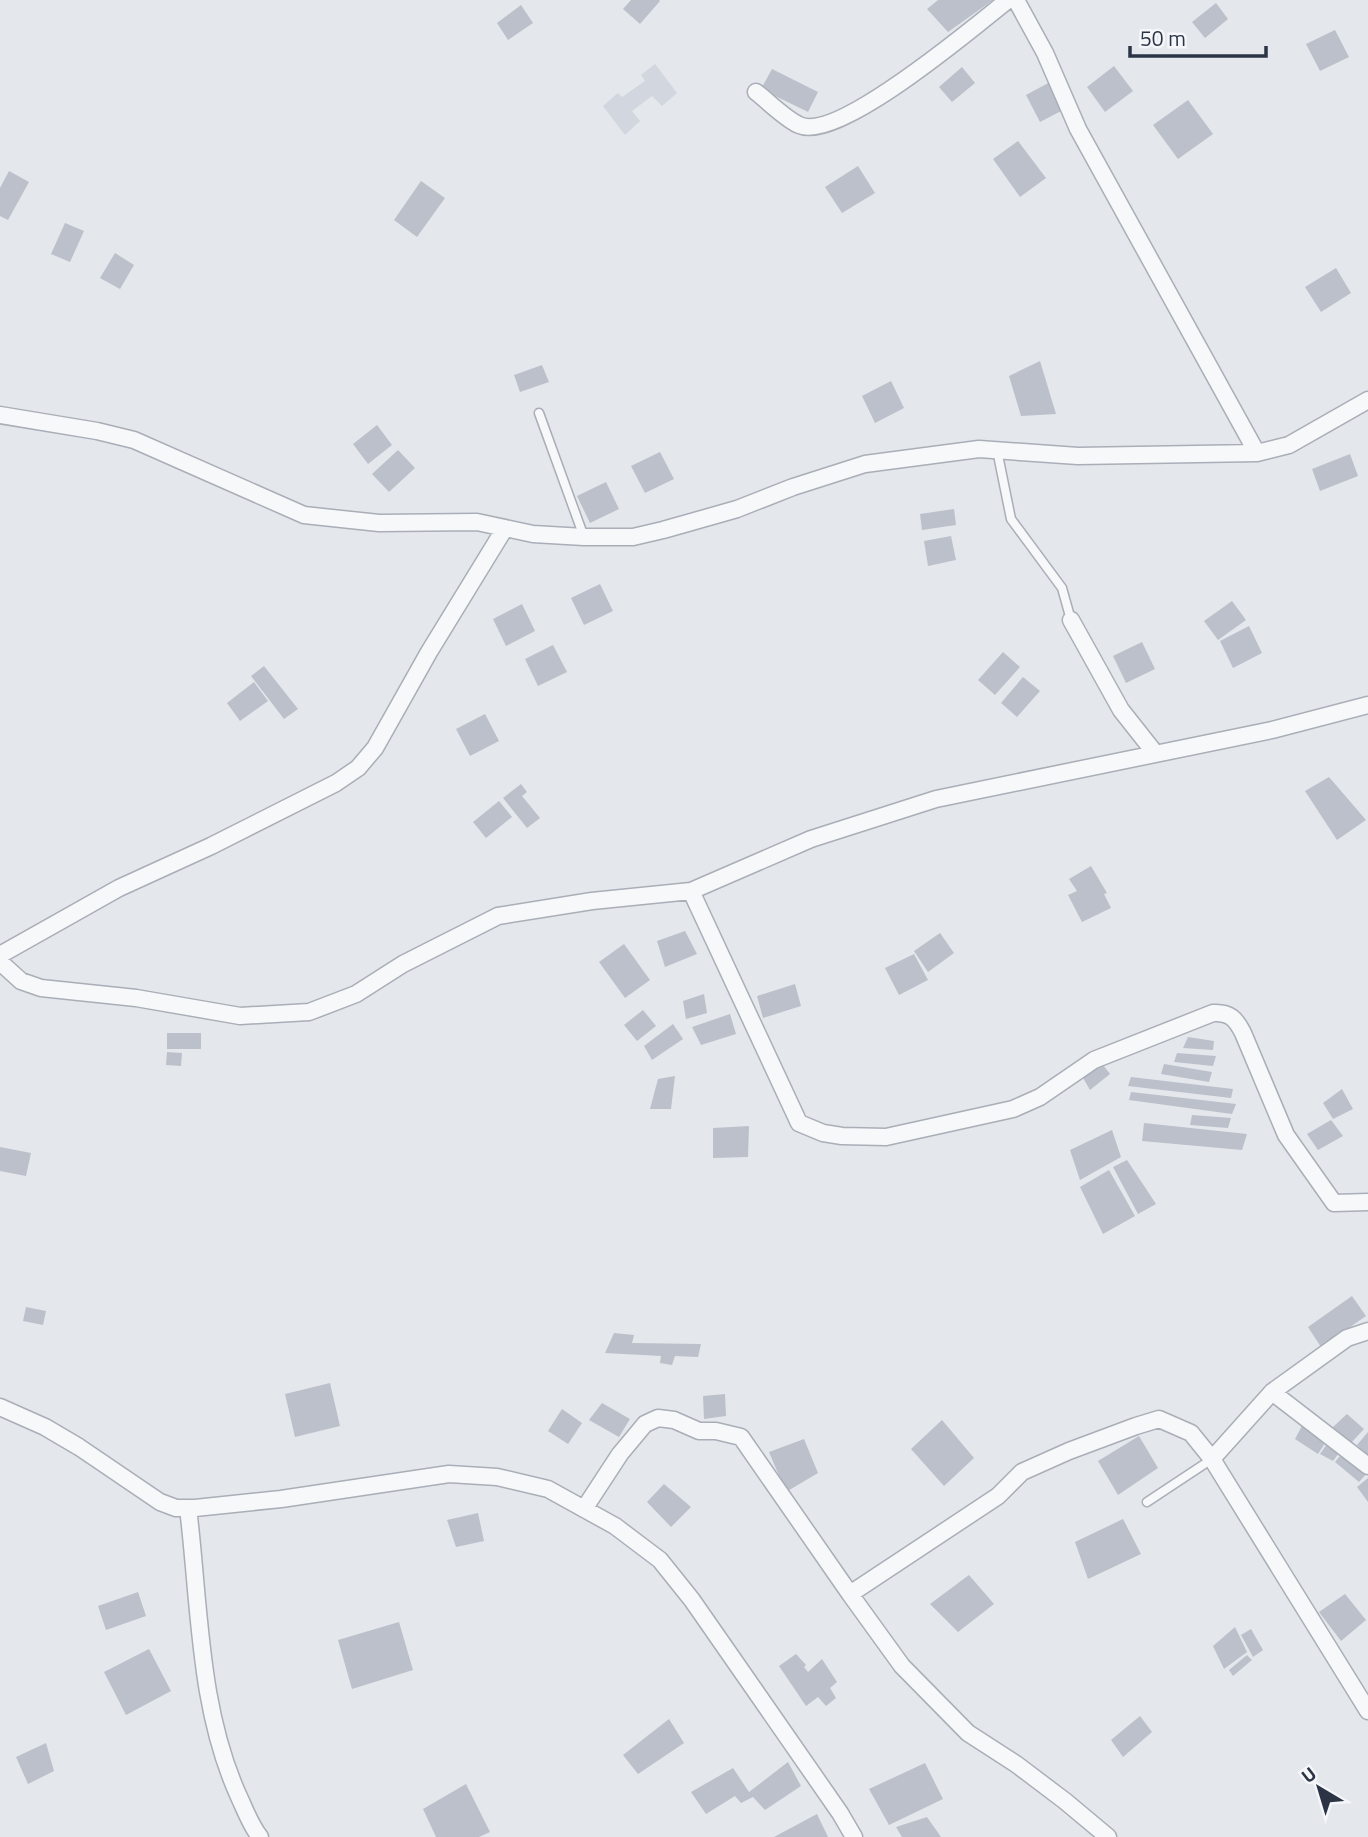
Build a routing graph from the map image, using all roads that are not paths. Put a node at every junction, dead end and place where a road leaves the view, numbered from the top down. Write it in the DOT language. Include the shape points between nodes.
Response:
graph roads {
  1 [pos="1008,0"];
  2 [pos="1016,0"];
  3 [pos="756,92"];
  4 [pos="1368,400"];
  5 [pos="540,413"];
  6 [pos="0,415"];
  7 [pos="997,450"];
  8 [pos="1257,453"];
  9 [pos="505,528"];
  10 [pos="584,537"];
  11 [pos="1071,621"];
  12 [pos="1368,705"];
  13 [pos="1155,753"];
  14 [pos="691,891"];
  15 [pos="0,955"];
  16 [pos="0,962"];
  17 [pos="1368,1202"];
  18 [pos="1368,1331"];
  19 [pos="1272,1392"];
  20 [pos="0,1407"];
  21 [pos="1212,1459"];
  22 [pos="1368,1466"];
  23 [pos="1147,1502"];
  24 [pos="188,1508"];
  25 [pos="584,1508"];
  26 [pos="850,1594"];
  27 [pos="1367,1709"];
  28 [pos="260,1837"];
  29 [pos="854,1837"];
  30 [pos="1108,1837"];
  1 -- 3 [label="street" via="906,80 827,125 801,126"];
  2 -- 8 [label="street" via="1084,140"];
  4 -- 8 [label="street" via="1289,445"];
  5 -- 10 [label="lane"];
  6 -- 9 [label="street" via="134,440 304,515 379,523 477,522"];
  7 -- 8 [label="street" via="1078,456"];
  7 -- 10 [label="street" via="865,464 663,530 633,537"];
  7 -- 11 [label="lane" via="1011,519 1062,588"];
  9 -- 10 [label="street"];
  9 -- 15 [label="street" via="375,748 358,768 211,846 119,888"];
  11 -- 13 [label="street" via="1121,710"];
  12 -- 13 [label="street"];
  13 -- 14 [label="street" via="936,799 811,839"];
  14 -- 16 [label="street" via="498,916 403,964 356,994 309,1012 240,1016 41,988 21,981"];
  14 -- 17 [label="street" via="799,1123 823,1133 887,1137 1013,1108 1040,1097 1094,1060 1224,1012 1243,1033 1286,1135 1334,1203"];
  18 -- 19 [label="street" via="1347,1338"];
  19 -- 21 [label="street"];
  19 -- 22 [label="street"];
  20 -- 24 [label="street" via="68,1441 160,1502"];
  21 -- 23 [label="lane"];
  21 -- 26 [label="street" via="1191,1433 1159,1419 1102,1438 1022,1472 998,1496"];
  21 -- 27 [label="street"];
  24 -- 25 [label="street" via="449,1474 497,1477 548,1489"];
  24 -- 28 [label="street" via="218,1741"];
  25 -- 26 [label="street" via="620,1454 645,1424 658,1418 699,1431 741,1437"];
  25 -- 29 [label="street" via="660,1560"];
  26 -- 30 [label="street" via="902,1666 968,1733 1016,1764"];
}
